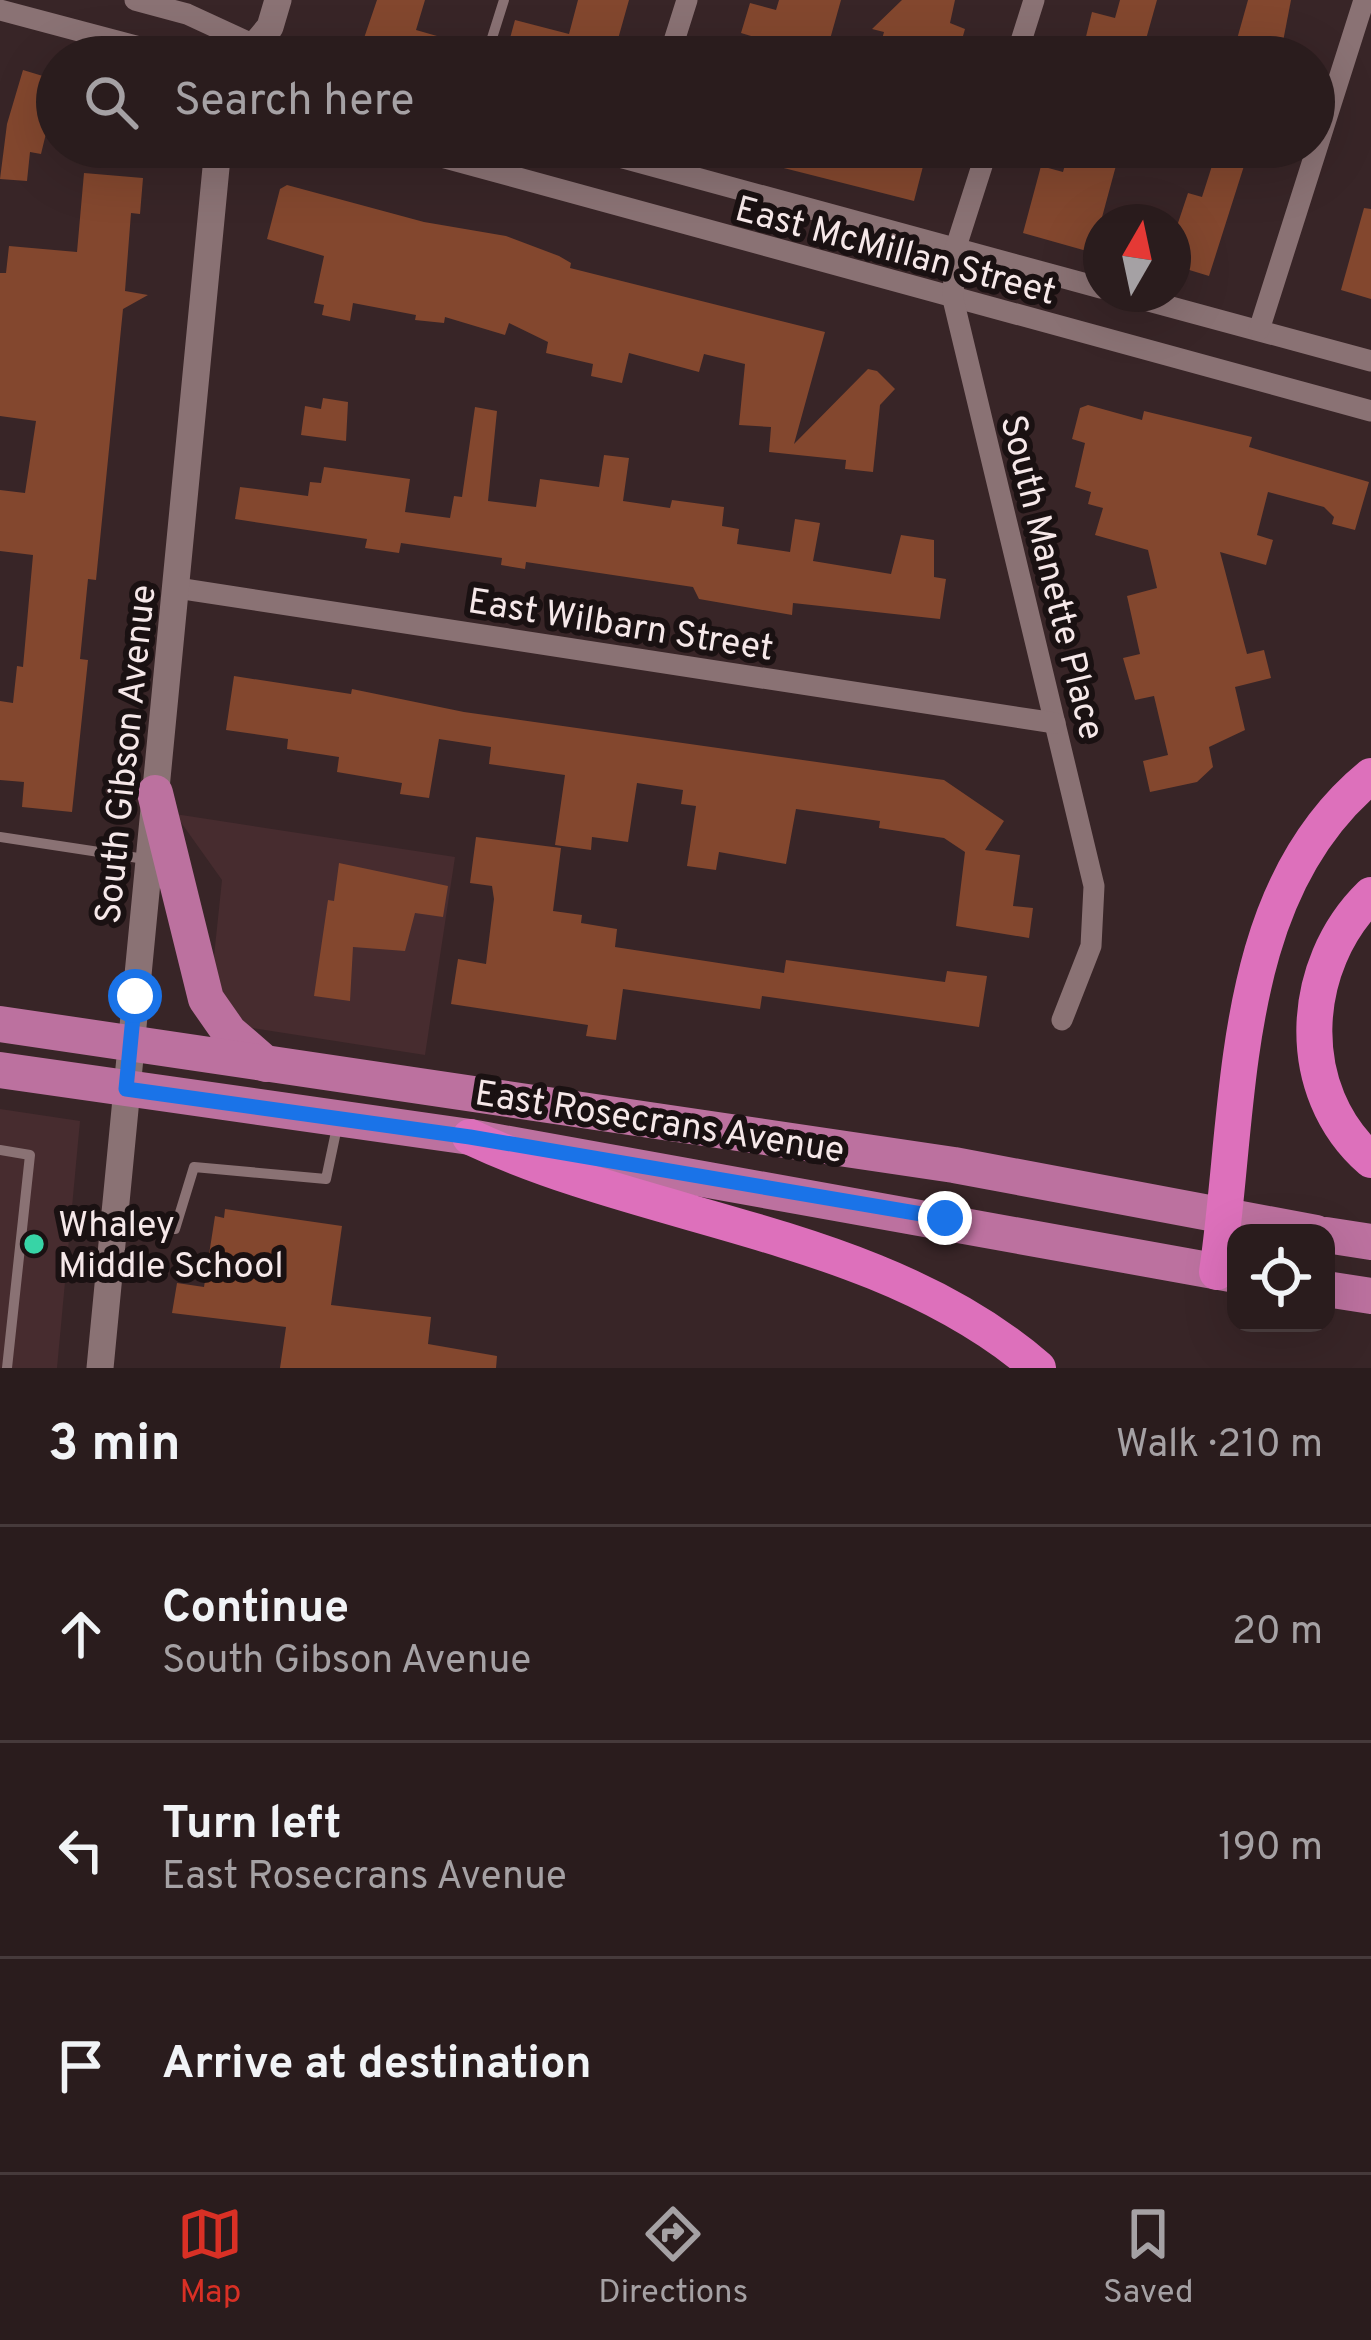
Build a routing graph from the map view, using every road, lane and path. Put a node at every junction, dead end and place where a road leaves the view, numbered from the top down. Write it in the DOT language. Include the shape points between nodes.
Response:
graph roads {
  1 [pos="135,0"];
  2 [pos="278,0"];
  3 [pos="504,0"];
  4 [pos="687,0"];
  5 [pos="1034,0"];
  6 [pos="1364,0"];
  7 [pos="0,10"];
  8 [pos="98,36"];
  9 [pos="228,36"];
  10 [pos="266,36"];
  11 [pos="493,36"];
  12 [pos="676,36"];
  13 [pos="1023,36"];
  14 [pos="1335,91"];
  15 [pos="216,168"];
  16 [pos="481,168"];
  17 [pos="684,168"];
  18 [pos="981,168"];
  19 [pos="1311,168"];
  20 [pos="955,250"];
  21 [pos="1083,283"];
  22 [pos="953,299"];
  23 [pos="1191,312"];
  24 [pos="1259,330"];
  25 [pos="1371,361"];
  26 [pos="1371,411"];
  27 [pos="177,588"];
  28 [pos="1055,723"];
  29 [pos="1371,776"];
  30 [pos="155,793"];
  31 [pos="0,837"];
  32 [pos="148,859"];
  33 [pos="1371,895"];
  34 [pos="1062,1020"];
  35 [pos="0,1024"];
  36 [pos="130,1046"];
  37 [pos="266,1064"];
  38 [pos="0,1070"];
  39 [pos="126,1089"];
  40 [pos="338,1118"];
  41 [pos="470,1137"];
  42 [pos="0,1150"];
  43 [pos="1371,1160"];
  44 [pos="1225,1218"];
  45 [pos="114,1220"];
  46 [pos="1261,1224"];
  47 [pos="1335,1236"];
  48 [pos="1371,1242"];
  49 [pos="1226,1273"];
  50 [pos="1335,1290"];
  51 [pos="1371,1296"];
  52 [pos="7,1368"];
  53 [pos="100,1368"];
  54 [pos="1038,1368"];
  1 -- 9 [label="street"];
  2 -- 10 [label="street"];
  3 -- 11 [label="lane"];
  4 -- 12 [label="street"];
  5 -- 13 [label="street"];
  6 -- 14 [label="street"];
  7 -- 8 [label="street"];
  15 -- 27 [label="street, South Gibson Avenue"];
  16 -- 22 [label="street, East McMillan Street"];
  17 -- 20 [label="street, East McMillan Street"];
  18 -- 20 [label="street, South Manette Place"];
  19 -- 24 [label="street"];
  20 -- 21 [label="street, East McMillan Street"];
  20 -- 22 [label="street, South Manette Place"];
  22 -- 26 [label="street, East McMillan Street"];
  22 -- 28 [label="street, South Manette Place"];
  23 -- 24 [label="street"];
  24 -- 25 [label="street"];
  27 -- 28 [label="street, East Wilbarn Street"];
  27 -- 30 [label="street, South Gibson Avenue"];
  28 -- 34 [label="street, South Manette Place" via="1095,916 1077,993"];
  29 -- 44 [label="highway" via="1307,846 1266,930"];
  30 -- 32 [label="street, South Gibson Avenue"];
  30 -- 37 [label="main road" via="206,999"];
  31 -- 32 [label="lane"];
  32 -- 36 [label="street, South Gibson Avenue"];
  33 -- 43 [label="highway" via="1332,947 1313,1020 1331,1108"];
  35 -- 36 [label="main road, East Rosecrans Avenue"];
  36 -- 37 [label="main road, East Rosecrans Avenue"];
  36 -- 39 [label="street, South Gibson Avenue"];
  37 -- 44 [label="main road, East Rosecrans Avenue" via="954,1165"];
  38 -- 39 [label="main road, East Rosecrans Avenue"];
  39 -- 40 [label="main road, East Rosecrans Avenue"];
  39 -- 45 [label="street, South Gibson Avenue"];
  40 -- 41 [label="main road, East Rosecrans Avenue"];
  40 -- 45 [label="lane" via="326,1179 194,1167 175,1229"];
  41 -- 49 [label="main road, East Rosecrans Avenue"];
  41 -- 54 [label="highway" via="541,1170 926,1293"];
  42 -- 52 [label="lane" via="30,1155"];
  44 -- 46 [label="main road, East Rosecrans Avenue"];
  44 -- 49 [label="highway"];
  45 -- 53 [label="street, South Gibson Avenue"];
  47 -- 48 [label="main road"];
  50 -- 51 [label="main road"];
}
